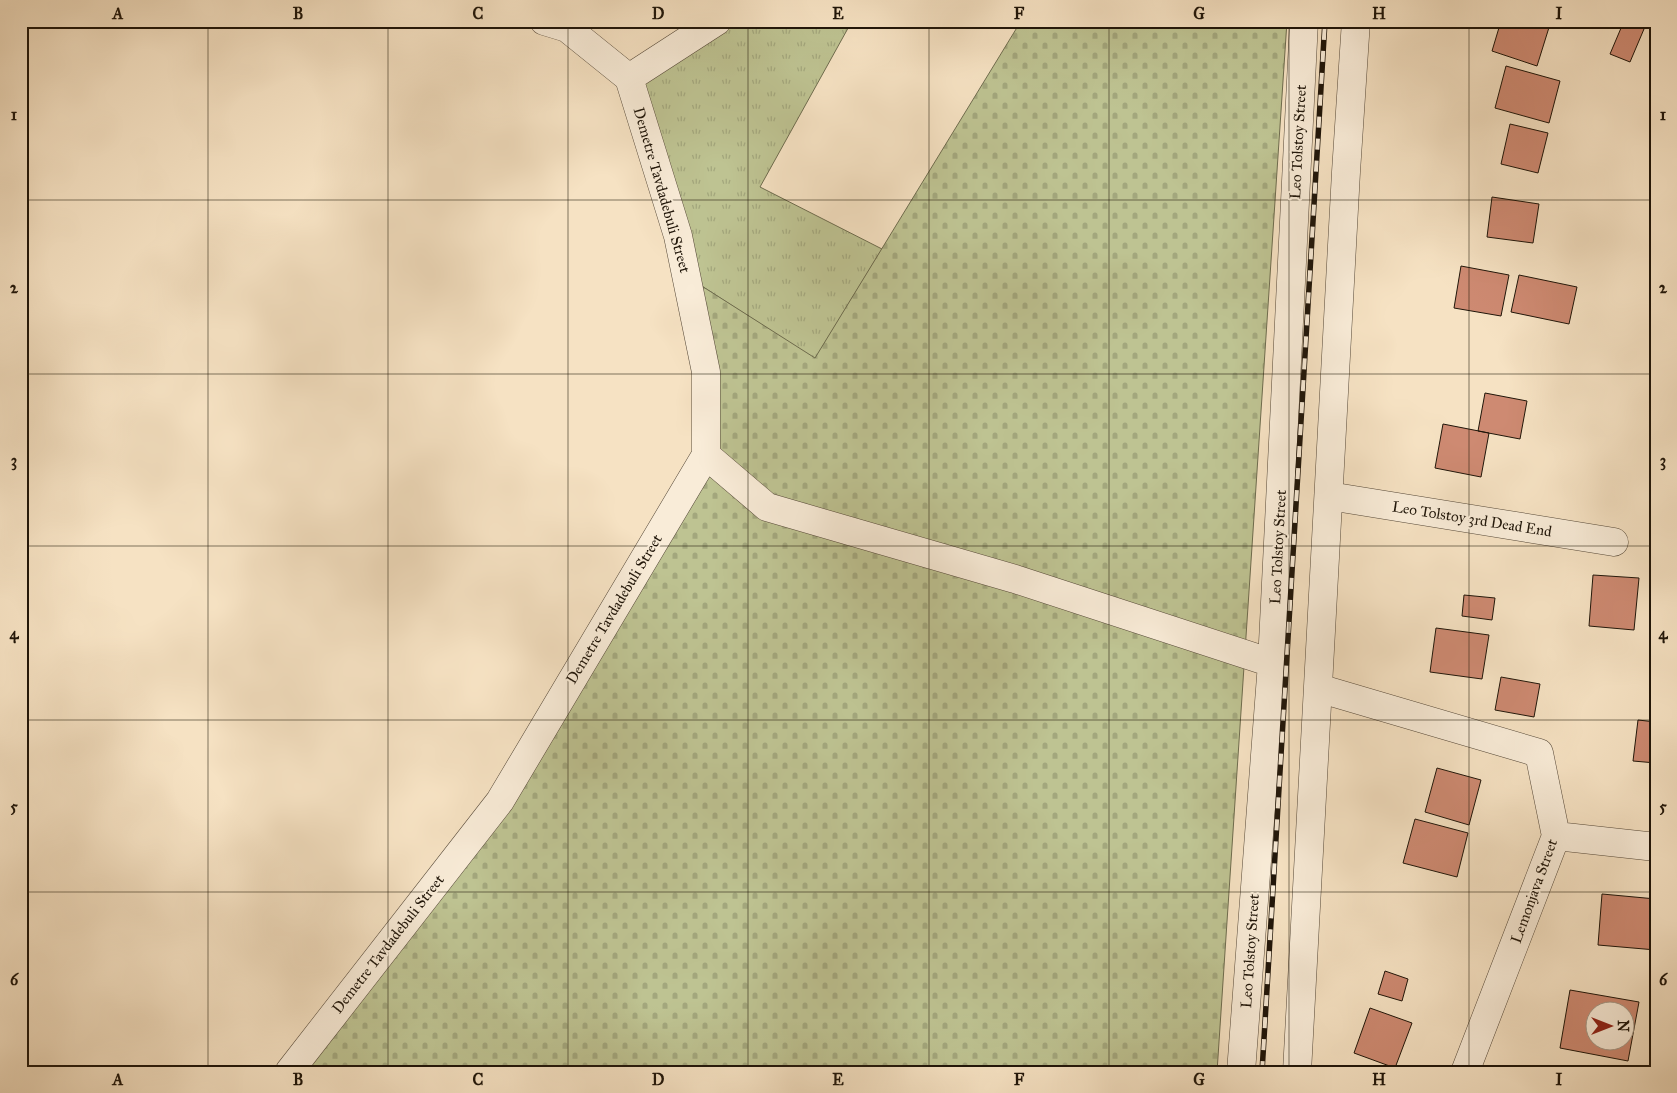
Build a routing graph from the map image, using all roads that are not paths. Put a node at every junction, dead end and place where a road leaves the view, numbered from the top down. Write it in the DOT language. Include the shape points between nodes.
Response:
graph roads {
  1 [pos="544,21"];
  2 [pos="718,21"];
  3 [pos="1304,21"];
  4 [pos="1356,21"];
  5 [pos="629,78"];
  6 [pos="706,455"];
  7 [pos="1330,496"];
  8 [pos="1614,542"];
  9 [pos="1272,663"];
  10 [pos="1318,688"];
  11 [pos="1556,836"];
  12 [pos="1656,847"];
  13 [pos="289,1072"];
  14 [pos="1241,1072"];
  15 [pos="1298,1072"];
  16 [pos="1465,1072"];
  1 -- 5 [label="street" via="567,28"];
  2 -- 5 [label="street"];
  3 -- 9 [label="street, Leo Tolstoy Street"];
  4 -- 7 [label="street"];
  5 -- 6 [label="street, Demetre Tavdadebuli Street" via="678,236 706,372"];
  6 -- 9 [label="street" via="767,507 1016,579"];
  6 -- 13 [label="street, Demetre Tavdadebuli Street" via="500,800"];
  7 -- 8 [label="street, Leo Tolstoy 3rd Dead End"];
  7 -- 10 [label="street"];
  9 -- 14 [label="street, Leo Tolstoy Street"];
  10 -- 11 [label="street, Lemonjava Street" via="1539,753"];
  10 -- 15 [label="street"];
  11 -- 12 [label="street"];
  11 -- 16 [label="street, Lemonjava Street"];
}
